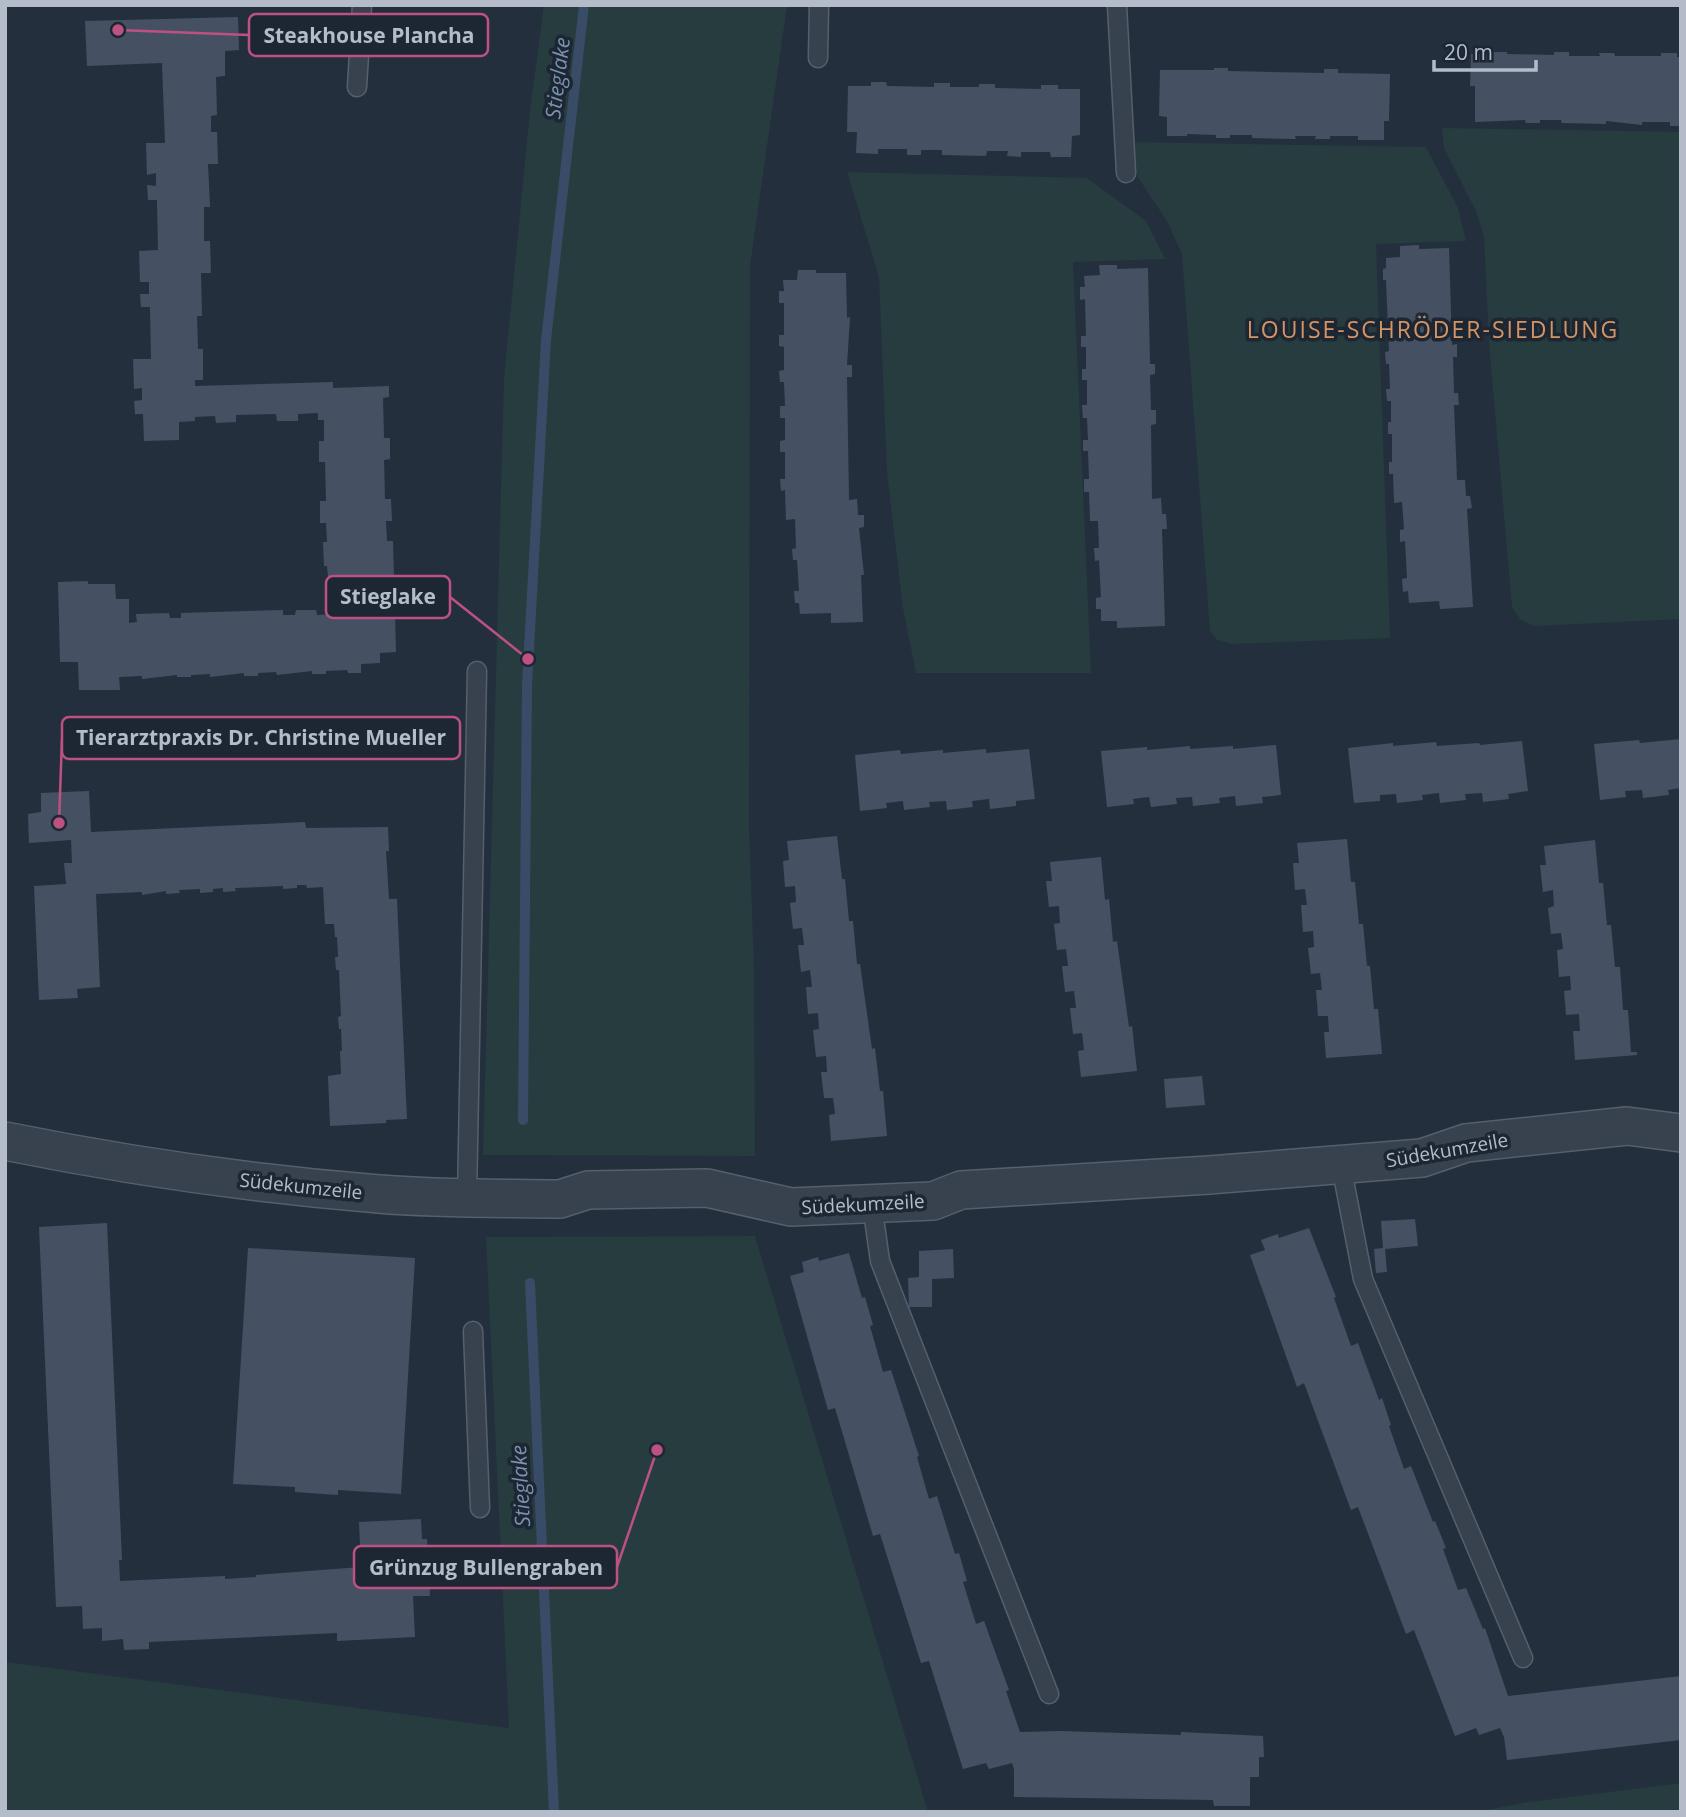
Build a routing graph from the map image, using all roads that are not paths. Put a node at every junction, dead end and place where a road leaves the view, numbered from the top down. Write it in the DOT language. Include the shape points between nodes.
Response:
graph roads {
  1 [pos="362,5"];
  2 [pos="819,5"];
  3 [pos="1116,5"];
  4 [pos="818,58"];
  5 [pos="357,87"];
  6 [pos="1126,173"];
  7 [pos="477,671"];
  8 [pos="1681,1133"];
  9 [pos="5,1142"];
  10 [pos="1341,1165"];
  11 [pos="467,1198"];
  12 [pos="872,1204"];
  13 [pos="473,1331"];
  14 [pos="480,1508"];
  15 [pos="1523,1658"];
  16 [pos="1049,1694"];
  1 -- 5 [label="lane"];
  2 -- 4 [label="lane"];
  3 -- 6 [label="lane"];
  7 -- 11 [label="lane"];
  8 -- 10 [label="street, Südekumzeile" via="1627,1126 1466,1143 1422,1158"];
  9 -- 11 [label="street, Südekumzeile" via="299,1187"];
  10 -- 12 [label="street, Südekumzeile" via="961,1190 933,1201"];
  10 -- 15 [label="lane" via="1363,1279"];
  11 -- 12 [label="street, Südekumzeile" via="560,1199 588,1189 707,1188 792,1207"];
  12 -- 16 [label="lane" via="880,1261"];
  13 -- 14 [label="lane"];
}
